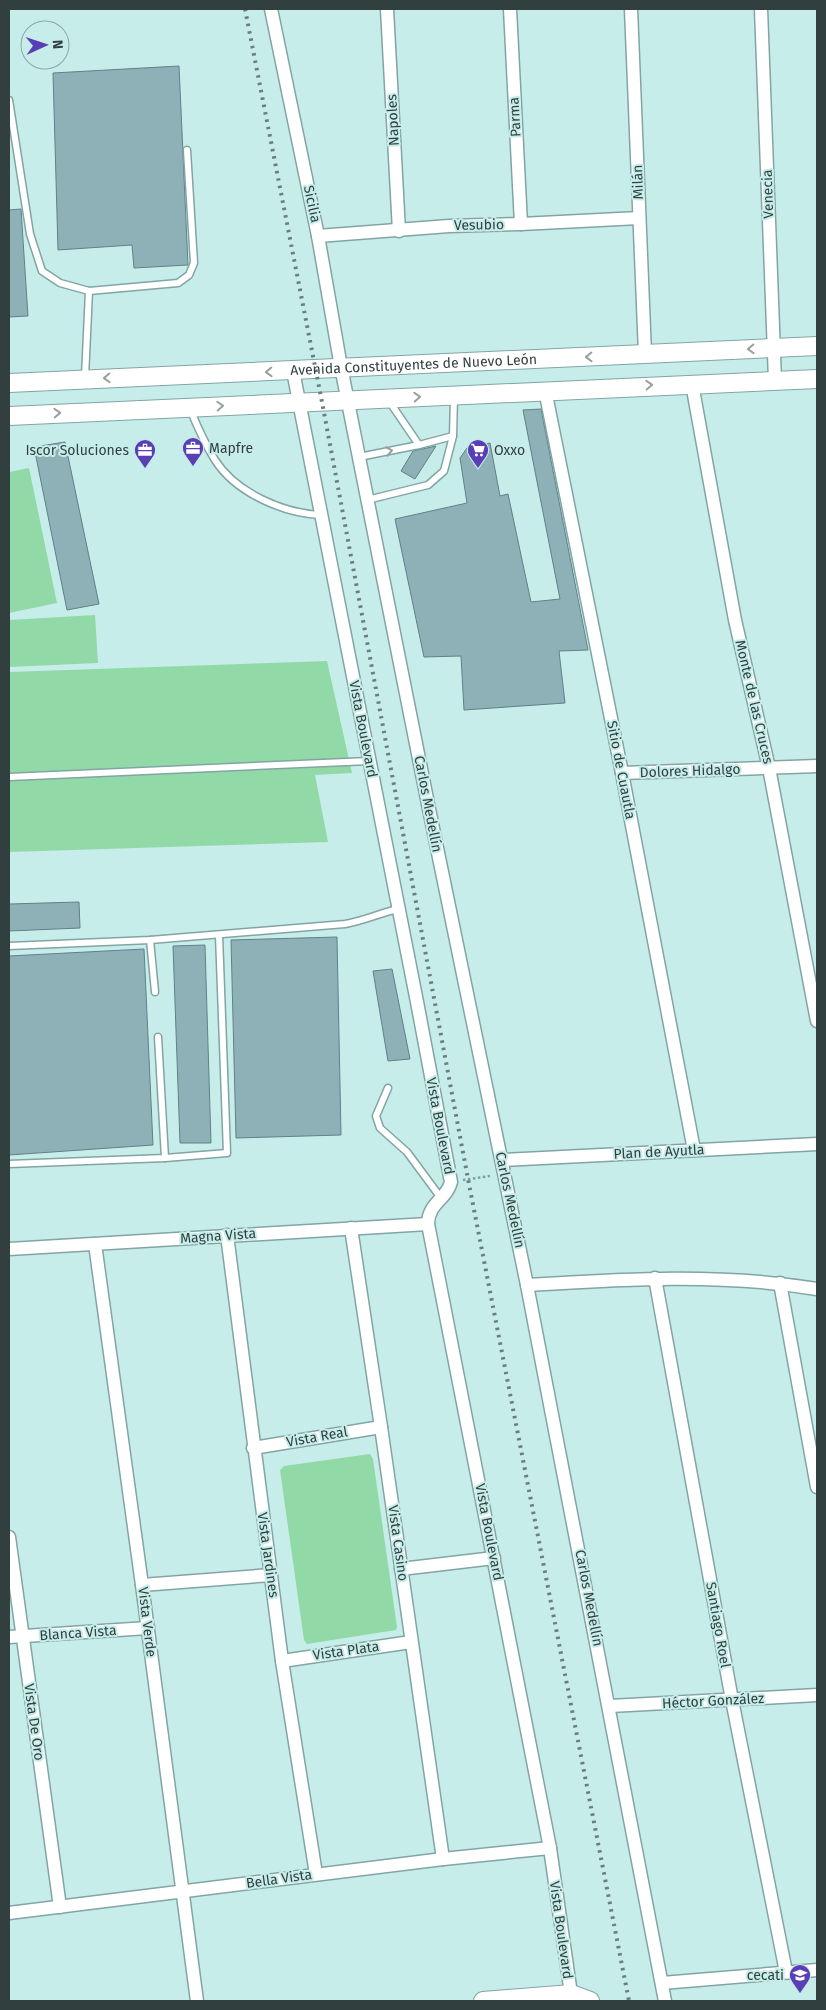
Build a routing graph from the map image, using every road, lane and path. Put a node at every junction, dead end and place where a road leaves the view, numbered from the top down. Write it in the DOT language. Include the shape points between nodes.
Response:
graph roads {
  1 [pos="271,9"];
  2 [pos="387,9"];
  3 [pos="510,9"];
  4 [pos="631,9"];
  5 [pos="762,9"];
  6 [pos="9,100"];
  7 [pos="187,150"];
  8 [pos="639,218"];
  9 [pos="521,224"];
  10 [pos="399,230"];
  11 [pos="318,236"];
  12 [pos="89,291"];
  13 [pos="817,346"];
  14 [pos="773,348"];
  15 [pos="644,354"];
  16 [pos="341,367"];
  17 [pos="293,371"];
  18 [pos="85,379"];
  19 [pos="817,379"];
  20 [pos="775,380"];
  21 [pos="9,383"];
  22 [pos="692,384"];
  23 [pos="545,390"];
  24 [pos="454,395"];
  25 [pos="387,398"];
  26 [pos="348,401"];
  27 [pos="298,403"];
  28 [pos="189,408"];
  29 [pos="9,416"];
  30 [pos="453,436"];
  31 [pos="419,445"];
  32 [pos="359,457"];
  33 [pos="367,500"];
  34 [pos="320,515"];
  35 [pos="370,761"];
  36 [pos="817,766"];
  37 [pos="769,768"];
  38 [pos="622,773"];
  39 [pos="9,777"];
  40 [pos="398,909"];
  41 [pos="219,935"];
  42 [pos="150,940"];
  43 [pos="9,946"];
  44 [pos="155,992"];
  45 [pos="817,1021"];
  46 [pos="158,1037"];
  47 [pos="388,1088"];
  48 [pos="817,1144"];
  49 [pos="694,1150"];
  50 [pos="165,1158"];
  51 [pos="502,1160"];
  52 [pos="9,1164"];
  53 [pos="504,1174"];
  54 [pos="451,1182"];
  55 [pos="440,1198"];
  56 [pos="428,1224"];
  57 [pos="351,1228"];
  58 [pos="227,1235"];
  59 [pos="95,1244"];
  60 [pos="9,1249"];
  61 [pos="654,1278"];
  62 [pos="780,1283"];
  63 [pos="528,1285"];
  64 [pos="817,1289"];
  65 [pos="381,1426"];
  66 [pos="253,1448"];
  67 [pos="817,1487"];
  68 [pos="9,1537"];
  69 [pos="494,1558"];
  70 [pos="401,1569"];
  71 [pos="271,1575"];
  72 [pos="142,1585"];
  73 [pos="148,1628"];
  74 [pos="22,1636"];
  75 [pos="9,1637"];
  76 [pos="411,1642"];
  77 [pos="282,1661"];
  78 [pos="817,1695"];
  79 [pos="732,1700"];
  80 [pos="610,1706"];
  81 [pos="550,1848"];
  82 [pos="443,1859"];
  83 [pos="316,1874"];
  84 [pos="182,1892"];
  85 [pos="60,1907"];
  86 [pos="9,1913"];
  87 [pos="817,1970"];
  88 [pos="786,1972"];
  89 [pos="662,1983"];
  90 [pos="570,1994"];
  91 [pos="197,2001"];
  92 [pos="483,2001"];
  93 [pos="501,2001"];
  94 [pos="590,2001"];
  95 [pos="665,2001"];
  1 -- 11 [label="street, Sicilia"];
  2 -- 10 [label="street, Napoles"];
  3 -- 9 [label="street, Parma"];
  4 -- 8 [label="street, Milán"];
  5 -- 14 [label="street, Venecia"];
  6 -- 12 [label="lane" via="30,234 42,271 60,283"];
  7 -- 12 [label="lane" via="194,263 189,275 178,283"];
  8 -- 9 [label="street, Vesubio"];
  8 -- 15 [label="street, Milán"];
  9 -- 10 [label="street, Vesubio"];
  10 -- 11 [label="street, Vesubio"];
  11 -- 16 [label="street, Sicilia"];
  12 -- 18 [label="lane"];
  13 -- 14 [label="main road, Avenida Constituyentes de Nuevo León"];
  14 -- 15 [label="main road, Avenida Constituyentes de Nuevo León, one-way"];
  14 -- 20 [label="street, Venecia"];
  15 -- 16 [label="main road, Avenida Constituyentes de Nuevo León, one-way"];
  16 -- 17 [label="main road, Avenida Constituyentes de Nuevo León"];
  16 -- 26 [label="street, Sicilia"];
  17 -- 18 [label="main road, Avenida Constituyentes de Nuevo León, one-way"];
  17 -- 27 [label="street, Vista Boulevard"];
  18 -- 21 [label="main road, Avenida Constituyentes de Nuevo León"];
  19 -- 20 [label="main road"];
  20 -- 22 [label="main road"];
  23 -- 22 [label="main road, one-way"];
  22 -- 37 [label="street, Monte de las Cruces" via="735,620"];
  23 -- 24 [label="main road"];
  23 -- 38 [label="street, Sitio de Cuautla"];
  25 -- 24 [label="main road, one-way"];
  24 -- 30 [label="lane"];
  25 -- 26 [label="main road"];
  25 -- 31 [label="lane"];
  26 -- 27 [label="main road"];
  26 -- 32 [label="street, Carlos Medellín"];
  28 -- 27 [label="main road, one-way"];
  27 -- 34 [label="street, Vista Boulevard"];
  29 -- 28 [label="main road, one-way"];
  28 -- 34 [label="lane" via="216,462 242,488 270,504"];
  30 -- 31 [label="lane"];
  30 -- 33 [label="lane" via="444,471 428,485"];
  32 -- 31 [label="lane, one-way"];
  32 -- 33 [label="street, Carlos Medellín"];
  33 -- 51 [label="street, Carlos Medellín"];
  34 -- 35 [label="street, Vista Boulevard"];
  35 -- 39 [label="lane"];
  35 -- 40 [label="street, Vista Boulevard"];
  36 -- 37 [label="street, Dolores Hidalgo"];
  37 -- 38 [label="street, Dolores Hidalgo"];
  37 -- 45 [label="street, Monte de las Cruces"];
  38 -- 49 [label="street, Sitio de Cuautla"];
  40 -- 41 [label="lane" via="360,922"];
  40 -- 54 [label="street, Vista Boulevard"];
  41 -- 42 [label="lane"];
  41 -- 50 [label="lane" via="227,1153"];
  42 -- 43 [label="lane"];
  42 -- 44 [label="lane"];
  46 -- 50 [label="lane"];
  47 -- 55 [label="lane" via="376,1116 380,1128 407,1152"];
  48 -- 49 [label="street, Plan de Ayutla"];
  49 -- 51 [label="street, Plan de Ayutla"];
  50 -- 52 [label="lane"];
  51 -- 53 [label="street, Carlos Medellín"];
  53 -- 54 [label="path"];
  53 -- 63 [label="street, Carlos Medellín"];
  54 -- 55 [label="street, Vista Boulevard"];
  55 -- 56 [label="street, Vista Boulevard" via="429,1211"];
  56 -- 57 [label="street, Magna Vista"];
  56 -- 69 [label="street, Vista Boulevard"];
  57 -- 58 [label="street, Magna Vista"];
  57 -- 65 [label="street, Vista Casino"];
  58 -- 59 [label="street, Magna Vista"];
  58 -- 66 [label="street, Vista Jardines"];
  59 -- 60 [label="street, Magna Vista"];
  59 -- 72 [label="street, Vista Verde"];
  61 -- 62 [label="street"];
  61 -- 63 [label="street"];
  61 -- 79 [label="street, Santiago Roel"];
  62 -- 64 [label="street"];
  62 -- 67 [label="street"];
  63 -- 80 [label="street, Carlos Medellín"];
  65 -- 66 [label="street, Vista Real"];
  65 -- 70 [label="street, Vista Casino"];
  66 -- 71 [label="street, Vista Jardines"];
  68 -- 74 [label="street, Vista De Oro"];
  69 -- 70 [label="street"];
  69 -- 81 [label="street, Vista Boulevard"];
  70 -- 76 [label="street, Vista Casino"];
  71 -- 72 [label="street"];
  71 -- 77 [label="street, Vista Jardines"];
  72 -- 73 [label="street, Vista Verde"];
  73 -- 74 [label="street, Blanca Vista"];
  73 -- 84 [label="street, Vista Verde"];
  74 -- 75 [label="street, Blanca Vista"];
  74 -- 85 [label="street, Vista De Oro"];
  76 -- 77 [label="street, Vista Plata"];
  76 -- 82 [label="street, Vista Casino"];
  77 -- 83 [label="street, Vista Jardines"];
  78 -- 79 [label="street, Héctor González"];
  79 -- 80 [label="street, Héctor González"];
  79 -- 88 [label="street, Santiago Roel"];
  80 -- 89 [label="street, Carlos Medellín"];
  81 -- 82 [label="street, Bella Vista"];
  81 -- 90 [label="street, Vista Boulevard"];
  82 -- 83 [label="street, Bella Vista"];
  83 -- 84 [label="street, Bella Vista"];
  84 -- 85 [label="street, Bella Vista"];
  84 -- 91 [label="street, Vista Verde"];
  85 -- 86 [label="street, Bella Vista"];
  87 -- 88 [label="street"];
  88 -- 89 [label="street"];
  89 -- 95 [label="street, Carlos Medellín"];
  90 -- 93 [label="main road"];
  90 -- 94 [label="main road"];
  92 -- 93 [label="main road"];
}
